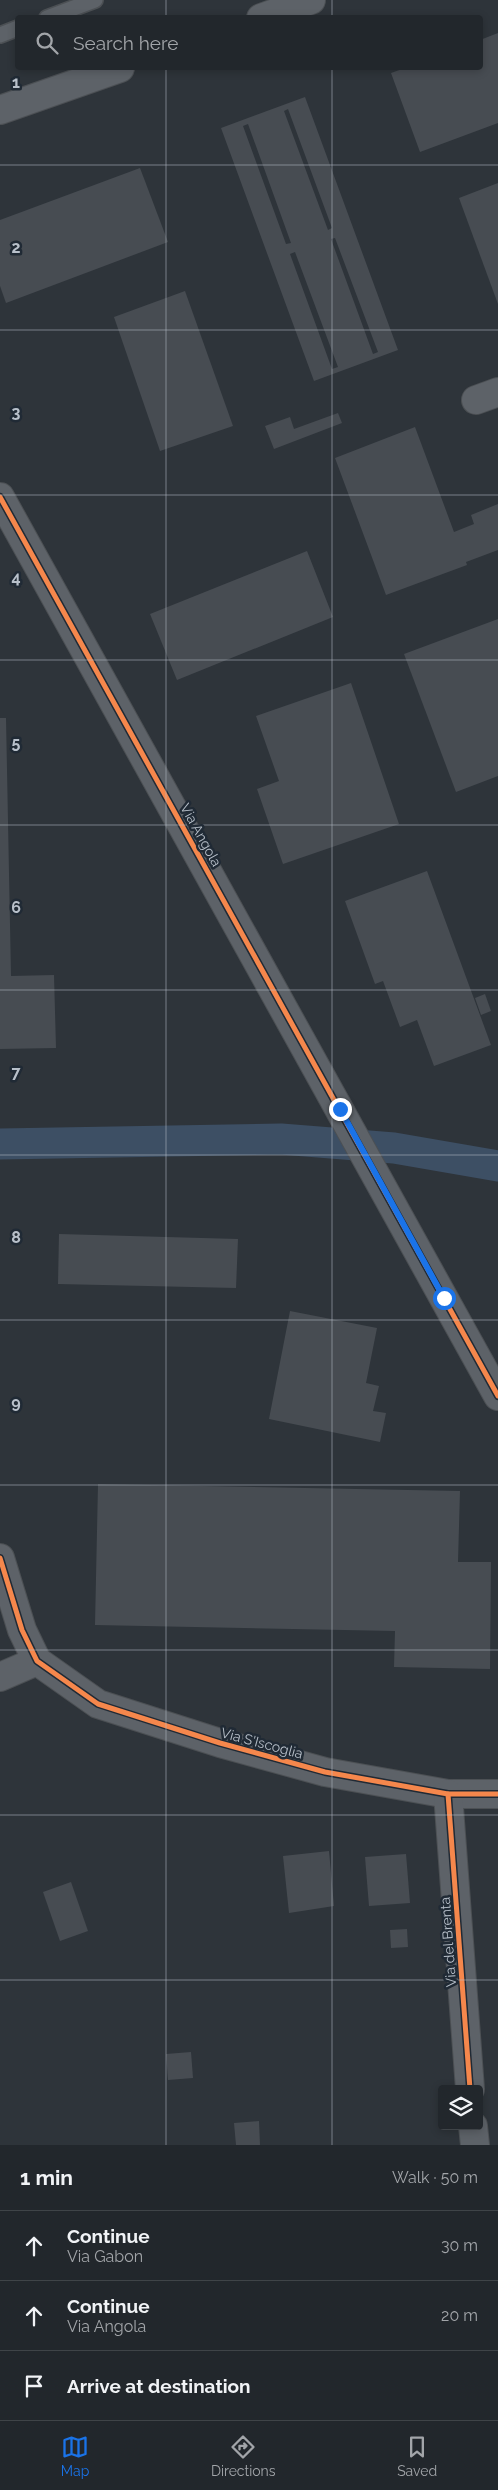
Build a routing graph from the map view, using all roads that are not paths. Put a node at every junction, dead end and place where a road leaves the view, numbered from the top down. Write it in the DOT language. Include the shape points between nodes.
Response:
graph roads {
  1 [pos="95,0"];
  2 [pos="311,0"];
  3 [pos="56,15"];
  4 [pos="269,15"];
  5 [pos="15,29"];
  6 [pos="0,35"];
  7 [pos="114,70"];
  8 [pos="0,110"];
  9 [pos="0,497"];
  10 [pos="498,1396"];
  11 [pos="0,1558"];
  12 [pos="37,1661"];
  13 [pos="0,1677"];
  14 [pos="448,1794"];
  15 [pos="498,1794"];
  16 [pos="470,2085"];
  17 [pos="473,2130"];
  18 [pos="475,2145"];
  1 -- 3 [label="lane"];
  2 -- 4 [label="street"];
  5 -- 6 [label="lane"];
  7 -- 8 [label="street"];
  9 -- 10 [label="street, Via Angola"];
  11 -- 12 [label="street" via="22,1630"];
  12 -- 13 [label="street"];
  12 -- 14 [label="street, Via S'Iscoglia" via="98,1704 220,1744 325,1772"];
  14 -- 15 [label="street, Via S'Iscoglia"];
  14 -- 16 [label="street, Via del Brenta"];
  17 -- 18 [label="street"];
}
